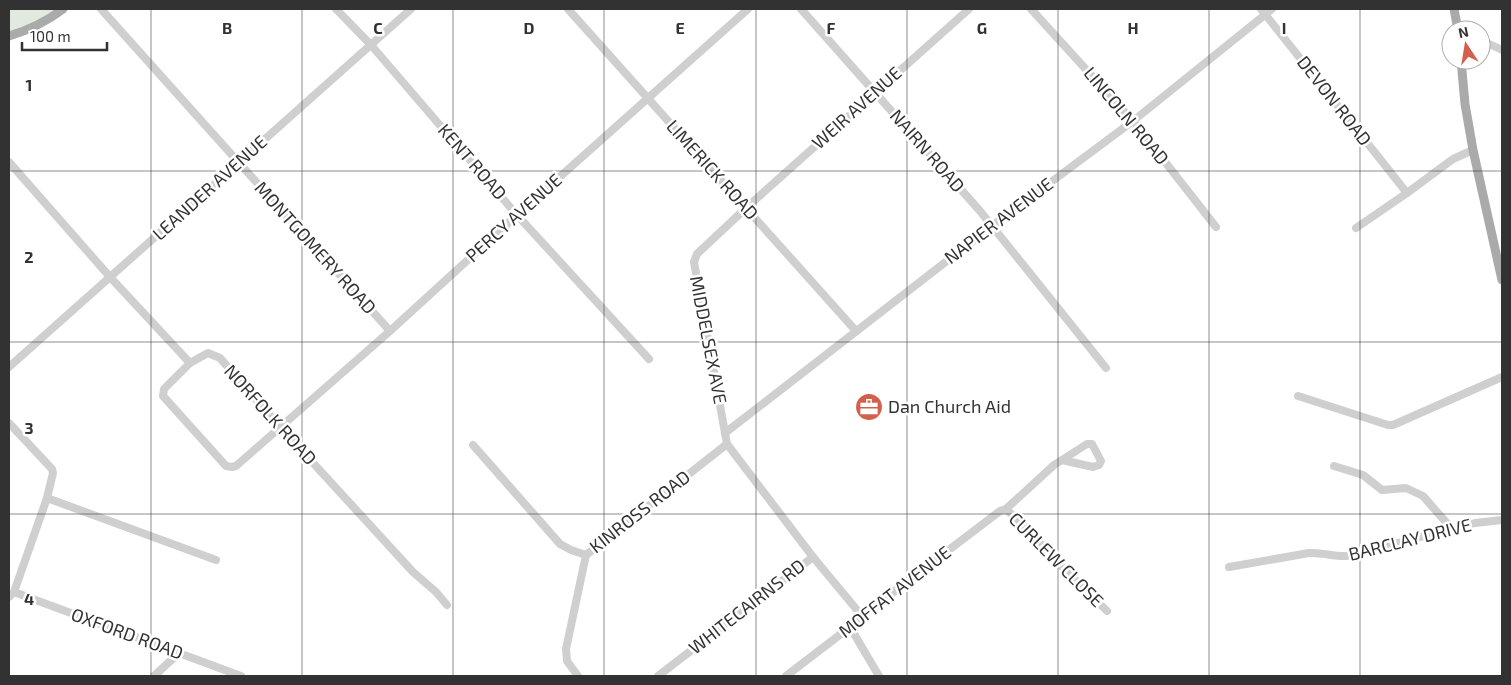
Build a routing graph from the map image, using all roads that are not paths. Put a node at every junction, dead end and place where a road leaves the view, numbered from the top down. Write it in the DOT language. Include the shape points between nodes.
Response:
graph roads {
  1 [pos="63,9"];
  2 [pos="101,9"];
  3 [pos="336,9"];
  4 [pos="411,9"];
  5 [pos="568,9"];
  6 [pos="748,9"];
  7 [pos="801,9"];
  8 [pos="968,9"];
  9 [pos="1031,9"];
  10 [pos="1266,10"];
  11 [pos="9,36"];
  12 [pos="371,45"];
  13 [pos="1462,70"];
  14 [pos="876,92"];
  15 [pos="648,99"];
  16 [pos="1133,121"];
  17 [pos="1473,150"];
  18 [pos="9,162"];
  19 [pos="238,162"];
  20 [pos="1407,193"];
  21 [pos="746,208"];
  22 [pos="517,215"];
  23 [pos="992,226"];
  24 [pos="1216,227"];
  25 [pos="1356,228"];
  26 [pos="110,278"];
  27 [pos="1502,280"];
  28 [pos="390,331"];
  29 [pos="856,331"];
  30 [pos="650,360"];
  31 [pos="190,363"];
  32 [pos="9,367"];
  33 [pos="1106,368"];
  34 [pos="1502,377"];
  35 [pos="1298,396"];
  36 [pos="9,422"];
  37 [pos="281,428"];
  38 [pos="725,433"];
  39 [pos="727,444"];
  40 [pos="472,445"];
  41 [pos="1062,460"];
  42 [pos="1334,466"];
  43 [pos="47,498"];
  44 [pos="1006,509"];
  45 [pos="1502,520"];
  46 [pos="1452,529"];
  47 [pos="586,555"];
  48 [pos="812,557"];
  49 [pos="216,560"];
  50 [pos="1229,567"];
  51 [pos="11,594"];
  52 [pos="447,606"];
  53 [pos="1107,611"];
  54 [pos="862,616"];
  55 [pos="850,627"];
  56 [pos="179,653"];
  57 [pos="154,676"];
  58 [pos="241,676"];
  59 [pos="578,676"];
  60 [pos="658,676"];
  61 [pos="786,676"];
  62 [pos="879,676"];
  1 -- 11 [label="main road" via="50,19"];
  2 -- 19 [label="street, MONTGOMERY ROAD"];
  3 -- 12 [label="street, KENT ROAD"];
  4 -- 12 [label="street, LEANDER AVENUE"];
  5 -- 15 [label="street, LIMERICK ROAD"];
  6 -- 15 [label="street, PERCY AVENUE"];
  7 -- 14 [label="street, NAIRN ROAD"];
  8 -- 14 [label="street, WEIR AVENUE"];
  9 -- 16 [label="street, LINCOLN ROAD"];
  10 -- 16 [label="street, NAPIER AVENUE"];
  10 -- 20 [label="street, DEVON ROAD"];
  12 -- 19 [label="street, LEANDER AVENUE"];
  12 -- 22 [label="street, KENT ROAD"];
  13 -- 17 [label="main road"];
  14 -- 21 [label="street, WEIR AVENUE"];
  14 -- 23 [label="street, NAIRN ROAD"];
  15 -- 21 [label="street, LIMERICK ROAD"];
  15 -- 22 [label="street, PERCY AVENUE"];
  16 -- 23 [label="street, NAPIER AVENUE"];
  16 -- 24 [label="street, LINCOLN ROAD"];
  17 -- 20 [label="street" via="1454,159"];
  17 -- 27 [label="main road"];
  18 -- 26 [label="street"];
  19 -- 26 [label="street, LEANDER AVENUE"];
  19 -- 28 [label="street, MONTGOMERY ROAD"];
  20 -- 25 [label="street"];
  21 -- 29 [label="street, LIMERICK ROAD"];
  21 -- 38 [label="street, MIDDELSEX AVE" via="697,254 694,262"];
  22 -- 28 [label="street, PERCY AVENUE"];
  22 -- 30 [label="street, KENT ROAD"];
  23 -- 29 [label="street, NAPIER AVENUE"];
  23 -- 33 [label="street, NAIRN ROAD"];
  26 -- 31 [label="street"];
  26 -- 32 [label="street, LEANDER AVENUE"];
  28 -- 37 [label="street, PERCY AVENUE"];
  29 -- 38 [label="street, NAPIER AVENUE"];
  31 -- 37 [label="street, NORFOLK ROAD" via="208,354 220,358"];
  31 -- 37 [label="street, PERCY AVENUE" via="164,389 164,396 226,466 236,466"];
  34 -- 35 [label="street" via="1392,425"];
  36 -- 43 [label="street, OXFORD ROAD" via="52,469"];
  37 -- 52 [label="street, NORFOLK ROAD"];
  38 -- 39 [label="street"];
  39 -- 47 [label="street, KINROSS ROAD"];
  39 -- 48 [label="street"];
  40 -- 47 [label="street, KINROSS ROAD" via="560,544"];
  41 -- 41 [label="street, MOFFAT AVENUE" via="1092,444 1101,461 1093,467"];
  41 -- 44 [label="street, MOFFAT AVENUE"];
  42 -- 46 [label="street" via="1363,475 1384,490 1408,488 1425,498"];
  43 -- 49 [label="street"];
  43 -- 51 [label="street, OXFORD ROAD"];
  44 -- 53 [label="street, CURLEW CLOSE"];
  44 -- 54 [label="street, MOFFAT AVENUE"];
  45 -- 46 [label="street, BARCLAY DRIVE"];
  46 -- 50 [label="street, BARCLAY DRIVE" via="1347,556 1316,552"];
  47 -- 59 [label="street" via="566,649 568,661"];
  48 -- 54 [label="street"];
  48 -- 60 [label="street, WHITECAIRNS RD"];
  51 -- 56 [label="street, OXFORD ROAD"];
  54 -- 55 [label="street, MOFFAT AVENUE"];
  55 -- 61 [label="street, MOFFAT AVENUE"];
  55 -- 62 [label="street"];
  56 -- 57 [label="street"];
  56 -- 58 [label="street, OXFORD ROAD"];
}
